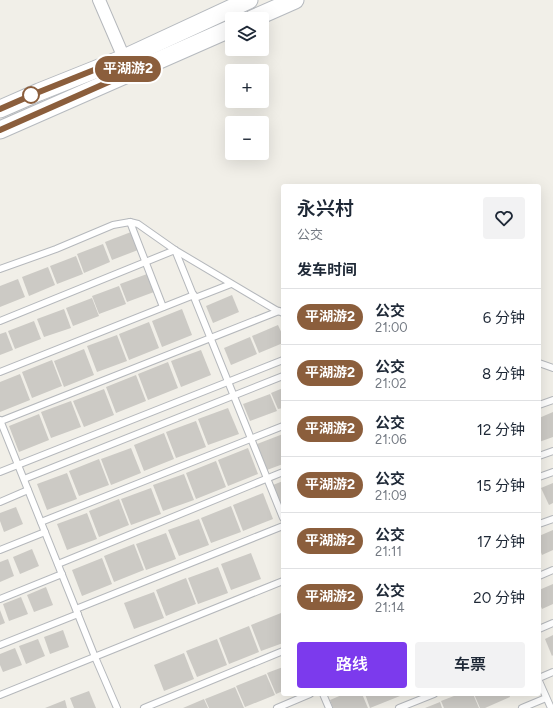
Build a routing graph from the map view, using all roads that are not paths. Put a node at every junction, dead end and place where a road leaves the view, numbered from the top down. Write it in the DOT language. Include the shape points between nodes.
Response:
graph roads {
  1 [pos="99,0"];
  2 [pos="249,0"];
  3 [pos="295,0"];
  4 [pos="268,12"];
  5 [pos="225,31"];
  6 [pos="127,66"];
  7 [pos="0,109"];
  8 [pos="0,130"];
  9 [pos="130,222"];
  10 [pos="175,250"];
  11 [pos="146,262"];
  12 [pos="0,269"];
  13 [pos="232,284"];
  14 [pos="194,297"];
  15 [pos="163,307"];
  16 [pos="281,312"];
  17 [pos="0,321"];
  18 [pos="210,338"];
  19 [pos="281,361"];
  20 [pos="541,365"];
  21 [pos="553,368"];
  22 [pos="0,372"];
  23 [pos="281,377"];
  24 [pos="228,382"];
  25 [pos="233,395"];
  26 [pos="553,400"];
  27 [pos="541,405"];
  28 [pos="0,420"];
  29 [pos="281,427"];
  30 [pos="251,439"];
  31 [pos="553,451"];
  32 [pos="541,455"];
  33 [pos="18,465"];
  34 [pos="0,472"];
  35 [pos="553,472"];
  36 [pos="281,473"];
  37 [pos="541,476"];
  38 [pos="24,479"];
  39 [pos="267,479"];
  40 [pos="28,490"];
  41 [pos="0,502"];
  42 [pos="281,513"];
  43 [pos="553,519"];
  44 [pos="41,522"];
  45 [pos="541,523"];
  46 [pos="281,527"];
  47 [pos="45,532"];
  48 [pos="0,550"];
  49 [pos="58,564"];
  50 [pos="553,570"];
  51 [pos="62,574"];
  52 [pos="541,575"];
  53 [pos="281,582"];
  54 [pos="0,598"];
  55 [pos="77,611"];
  56 [pos="553,623"];
  57 [pos="541,628"];
  58 [pos="0,645"];
  59 [pos="281,652"];
  60 [pos="95,657"];
  61 [pos="553,672"];
  62 [pos="541,677"];
  63 [pos="541,686"];
  64 [pos="0,695"];
  65 [pos="305,696"];
  66 [pos="324,696"];
  67 [pos="429,696"];
  68 [pos="546,698"];
  69 [pos="117,708"];
  70 [pos="144,708"];
  71 [pos="277,708"];
  72 [pos="328,708"];
  73 [pos="399,708"];
  74 [pos="522,708"];
  75 [pos="551,708"];
  1 -- 6 [label="street"];
  2 -- 6 [label="main road"];
  3 -- 4 [label="main road"];
  5 -- 6 [label="main road"];
  6 -- 7 [label="main road" via="39,92"];
  6 -- 8 [label="main road"];
  9 -- 10 [label="lane" via="138,224"];
  9 -- 11 [label="lane"];
  9 -- 12 [label="lane" via="113,225"];
  10 -- 11 [label="lane"];
  10 -- 13 [label="lane"];
  10 -- 14 [label="lane"];
  11 -- 15 [label="lane"];
  11 -- 17 [label="lane"];
  13 -- 14 [label="lane"];
  13 -- 16 [label="lane"];
  14 -- 15 [label="lane"];
  14 -- 18 [label="lane"];
  15 -- 22 [label="lane"];
  16 -- 18 [label="lane"];
  18 -- 24 [label="lane"];
  18 -- 28 [label="lane"];
  19 -- 24 [label="lane"];
  20 -- 21 [label="lane"];
  23 -- 25 [label="lane"];
  24 -- 25 [label="lane"];
  24 -- 33 [label="lane"];
  25 -- 30 [label="lane"];
  25 -- 38 [label="lane"];
  26 -- 27 [label="lane"];
  28 -- 33 [label="lane"];
  29 -- 30 [label="lane"];
  30 -- 39 [label="lane"];
  30 -- 44 [label="lane"];
  31 -- 32 [label="lane"];
  33 -- 34 [label="lane"];
  33 -- 38 [label="lane"];
  35 -- 37 [label="lane"];
  36 -- 39 [label="lane"];
  38 -- 40 [label="lane"];
  39 -- 42 [label="lane"];
  39 -- 49 [label="lane"];
  40 -- 41 [label="lane"];
  40 -- 44 [label="lane"];
  43 -- 45 [label="lane"];
  44 -- 47 [label="lane"];
  46 -- 55 [label="lane"];
  47 -- 48 [label="lane"];
  47 -- 49 [label="lane"];
  49 -- 51 [label="lane"];
  50 -- 52 [label="lane"];
  51 -- 54 [label="lane"];
  51 -- 55 [label="lane"];
  53 -- 60 [label="lane"];
  55 -- 58 [label="lane"];
  55 -- 60 [label="lane"];
  56 -- 57 [label="lane"];
  59 -- 70 [label="lane"];
  60 -- 64 [label="lane"];
  60 -- 69 [label="lane"];
  61 -- 62 [label="lane"];
  63 -- 68 [label="lane"];
  65 -- 71 [label="lane"];
  66 -- 72 [label="lane"];
  67 -- 73 [label="lane"];
  68 -- 74 [label="lane"];
  68 -- 75 [label="lane"];
}
